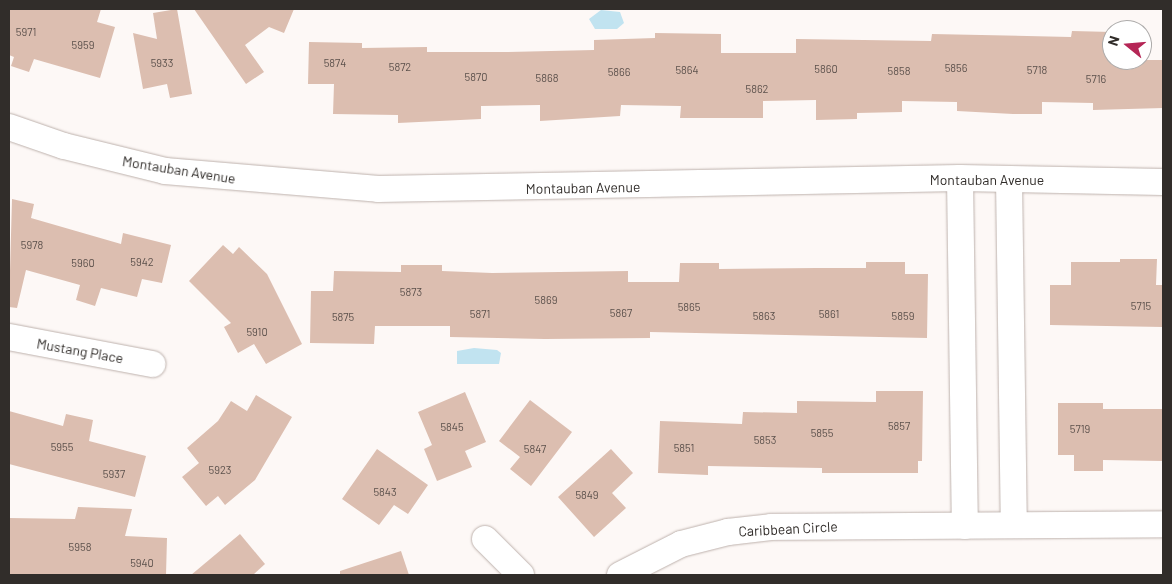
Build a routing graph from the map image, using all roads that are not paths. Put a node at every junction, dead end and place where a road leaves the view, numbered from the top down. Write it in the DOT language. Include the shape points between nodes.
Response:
graph roads {
  1 [pos="9,127"];
  2 [pos="960,178"];
  3 [pos="1009,179"];
  4 [pos="1163,182"];
  5 [pos="9,337"];
  6 [pos="152,364"];
  7 [pos="1163,524"];
  8 [pos="1014,525"];
  9 [pos="965,526"];
  10 [pos="485,539"];
  11 [pos="521,575"];
  12 [pos="620,575"];
  1 -- 2 [label="street, Montauban Avenue" via="64,146 165,171 378,189"];
  2 -- 3 [label="street, Montauban Avenue"];
  2 -- 9 [label="street"];
  3 -- 4 [label="street, Montauban Avenue"];
  3 -- 8 [label="street"];
  5 -- 6 [label="street, Mustang Place"];
  7 -- 8 [label="street, Caribbean Circle"];
  8 -- 9 [label="street, Caribbean Circle"];
  9 -- 12 [label="street, Caribbean Circle" via="771,527 728,532 681,544"];
  10 -- 11 [label="street"];
}
